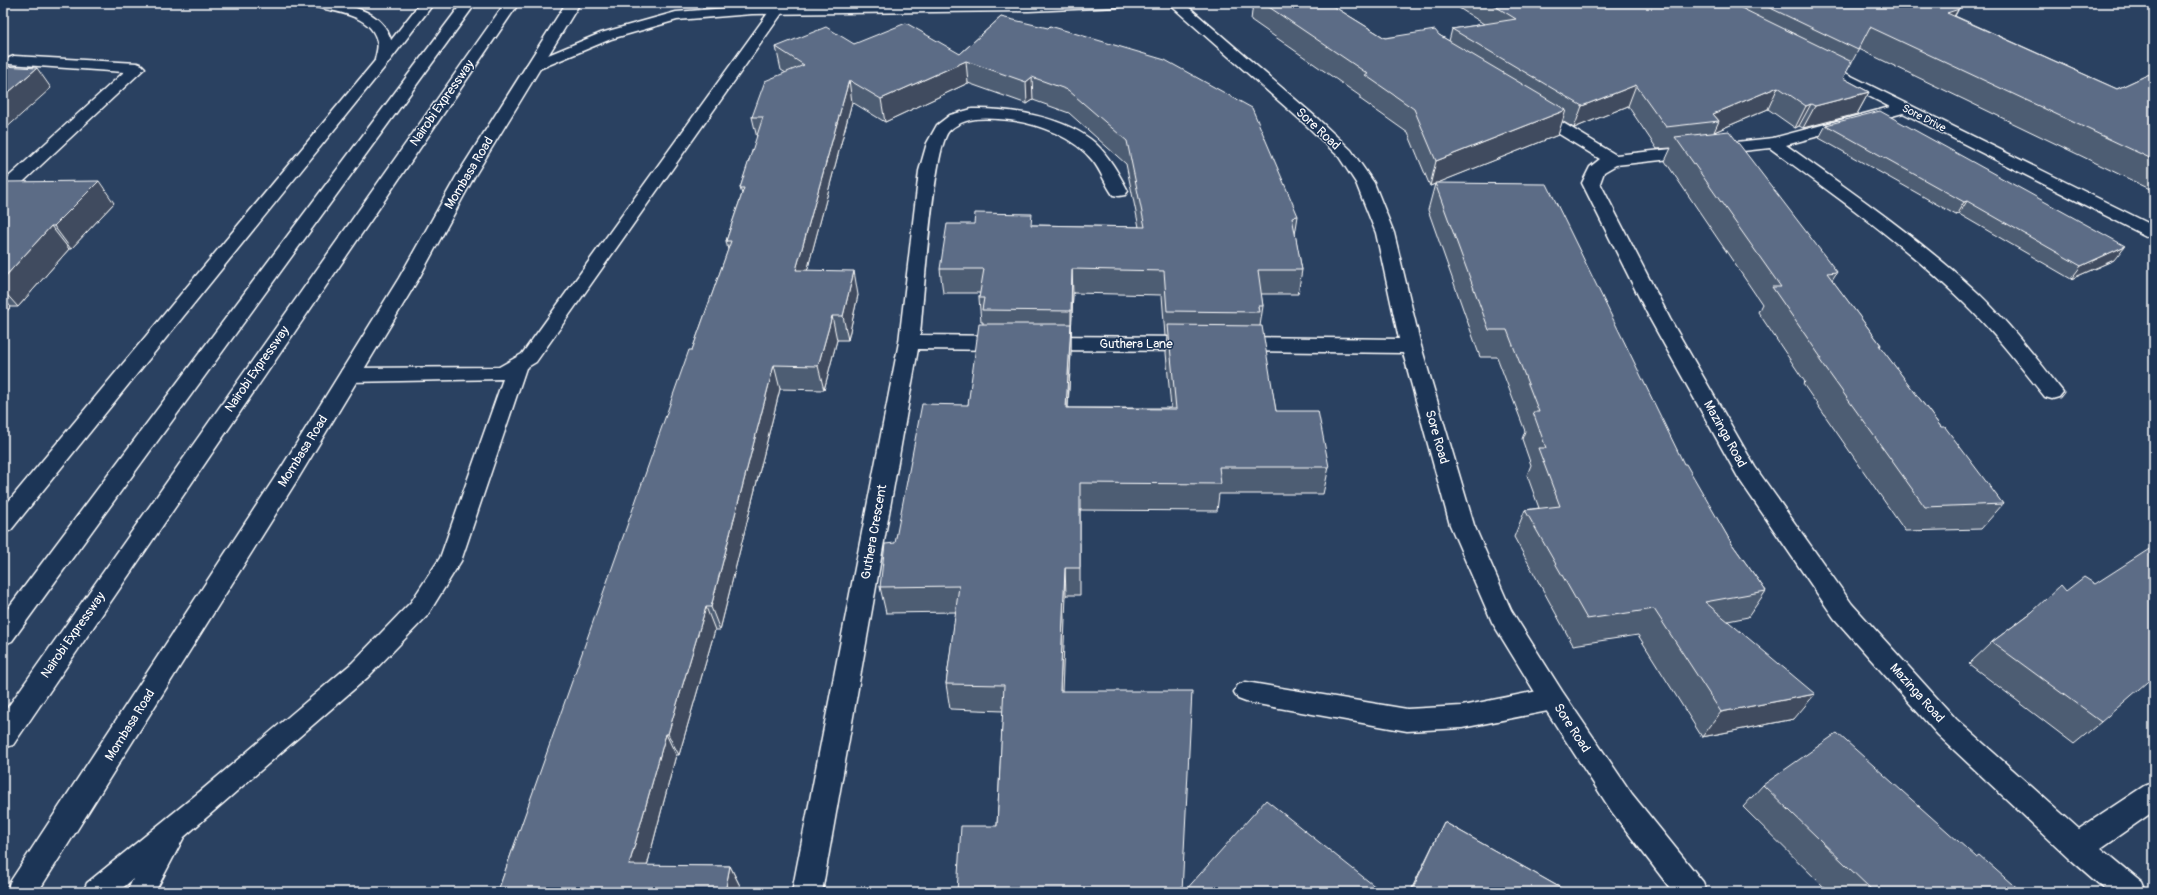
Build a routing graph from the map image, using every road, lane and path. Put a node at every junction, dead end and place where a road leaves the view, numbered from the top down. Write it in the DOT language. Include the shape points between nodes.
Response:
graph roads {
  1 [pos="318,3"];
  2 [pos="427,3"];
  3 [pos="469,3"];
  4 [pos="512,3"];
  5 [pos="573,3"];
  6 [pos="1119,3"];
  7 [pos="1174,3"];
  8 [pos="818,6"];
  9 [pos="778,9"];
  10 [pos="1806,59"];
  11 [pos="383,60"];
  12 [pos="14,61"];
  13 [pos="534,66"];
  14 [pos="1520,103"];
  15 [pos="1904,108"];
  16 [pos="1773,143"];
  17 [pos="1613,160"];
  18 [pos="3,191"];
  19 [pos="1119,191"];
  20 [pos="2154,233"];
  21 [pos="909,342"];
  22 [pos="1411,346"];
  23 [pos="517,366"];
  24 [pos="350,375"];
  25 [pos="2052,392"];
  26 [pos="3,524"];
  27 [pos="3,634"];
  28 [pos="1246,692"];
  29 [pos="1553,699"];
  30 [pos="3,736"];
  31 [pos="2154,795"];
  32 [pos="177,826"];
  33 [pos="2078,847"];
  34 [pos="20,892"];
  35 [pos="97,892"];
  36 [pos="140,892"];
  37 [pos="807,892"];
  38 [pos="1692,892"];
  39 [pos="2130,892"];
  1 -- 11 [label="main road" via="368,18 380,29 385,42"];
  2 -- 11 [label="main road"];
  3 -- 27 [label="main road"];
  4 -- 30 [label="main road, Nairobi Expressway"];
  5 -- 13 [label="main road, Mombasa Road"];
  6 -- 8 [label="main road" via="1029,7"];
  7 -- 22 [label="main road, Sore Road" via="1312,122 1345,154 1365,183 1386,234"];
  8 -- 9 [label="main road"];
  9 -- 13 [label="main road" via="676,16 606,36"];
  9 -- 23 [label="lane" via="529,358"];
  10 -- 15 [label="main road, Sore Drive"];
  11 -- 26 [label="main road"];
  12 -- 18 [label="main road" via="137,68"];
  13 -- 24 [label="main road, Mombasa Road" via="465,177 409,278"];
  14 -- 17 [label="main road"];
  15 -- 16 [label="main road, Mazinga Road"];
  15 -- 20 [label="main road, Sore Drive"];
  16 -- 17 [label="main road, Mazinga Road"];
  16 -- 25 [label="main road" via="1861,207 1971,298 2014,344"];
  17 -- 33 [label="main road, Mazinga Road" via="1600,165 1593,173 1591,183 1660,319 1747,473 1843,611 1948,727"];
  19 -- 21 [label="main road, Guthera Crescent" via="1105,165 1084,142 1051,126 1017,117 985,113 960,116 943,128 928,171"];
  21 -- 22 [label="main road, Guthera Lane"];
  21 -- 37 [label="main road, Guthera Crescent"];
  22 -- 29 [label="main road, Sore Road" via="1462,525 1501,615"];
  23 -- 24 [label="lane" via="502,373"];
  23 -- 32 [label="lane" via="450,561 419,609 360,670"];
  24 -- 34 [label="main road, Mombasa Road" via="292,471"];
  28 -- 29 [label="lane" via="1407,720 1430,721"];
  29 -- 38 [label="main road, Sore Road" via="1622,804"];
  31 -- 33 [label="main road"];
  32 -- 35 [label="lane"];
  32 -- 36 [label="lane"];
  33 -- 39 [label="main road, Mazinga Road"];
}
